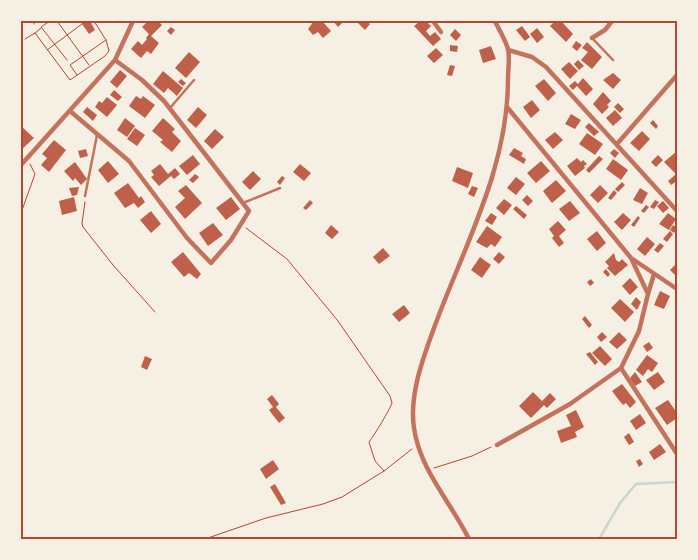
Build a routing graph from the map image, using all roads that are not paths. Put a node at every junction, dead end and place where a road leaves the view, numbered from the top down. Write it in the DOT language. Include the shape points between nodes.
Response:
graph roads {
  1 [pos="133,21"];
  2 [pos="432,21"];
  3 [pos="495,21"];
  4 [pos="612,21"];
  5 [pos="441,32"];
  6 [pos="592,38"];
  7 [pos="508,50"];
  8 [pos="115,60"];
  9 [pos="613,60"];
  10 [pos="677,75"];
  11 [pos="194,80"];
  12 [pos="507,107"];
  13 [pos="170,108"];
  14 [pos="70,111"];
  15 [pos="98,133"];
  16 [pos="617,144"];
  17 [pos="21,165"];
  18 [pos="280,188"];
  19 [pos="86,196"];
  20 [pos="243,203"];
  21 [pos="677,211"];
  22 [pos="631,258"];
  23 [pos="654,274"];
  24 [pos="677,289"];
  25 [pos="648,294"];
  26 [pos="621,368"];
  27 [pos="497,445"];
  28 [pos="677,454"];
  29 [pos="469,539"];
  1 -- 8 [label="street"];
  2 -- 5 [label="street"];
  3 -- 7 [label="street"];
  4 -- 6 [label="street"];
  6 -- 9 [label="lane"];
  7 -- 12 [label="street"];
  7 -- 16 [label="street" via="532,57 546,67"];
  8 -- 13 [label="street" via="142,80"];
  8 -- 14 [label="street"];
  10 -- 16 [label="street"];
  11 -- 13 [label="lane"];
  12 -- 22 [label="street"];
  12 -- 29 [label="street" via="500,151 483,207 425,352 414,396 413,425 417,445 427,470"];
  13 -- 20 [label="street"];
  14 -- 15 [label="street"];
  14 -- 17 [label="street"];
  15 -- 19 [label="lane"];
  15 -- 20 [label="street" via="129,161 187,238 211,263 250,210"];
  16 -- 21 [label="street"];
  18 -- 20 [label="lane"];
  22 -- 23 [label="street"];
  22 -- 25 [label="street"];
  23 -- 24 [label="street"];
  23 -- 25 [label="street"];
  25 -- 26 [label="street" via="639,331"];
  26 -- 27 [label="street" via="570,404"];
  26 -- 28 [label="street"];
}
